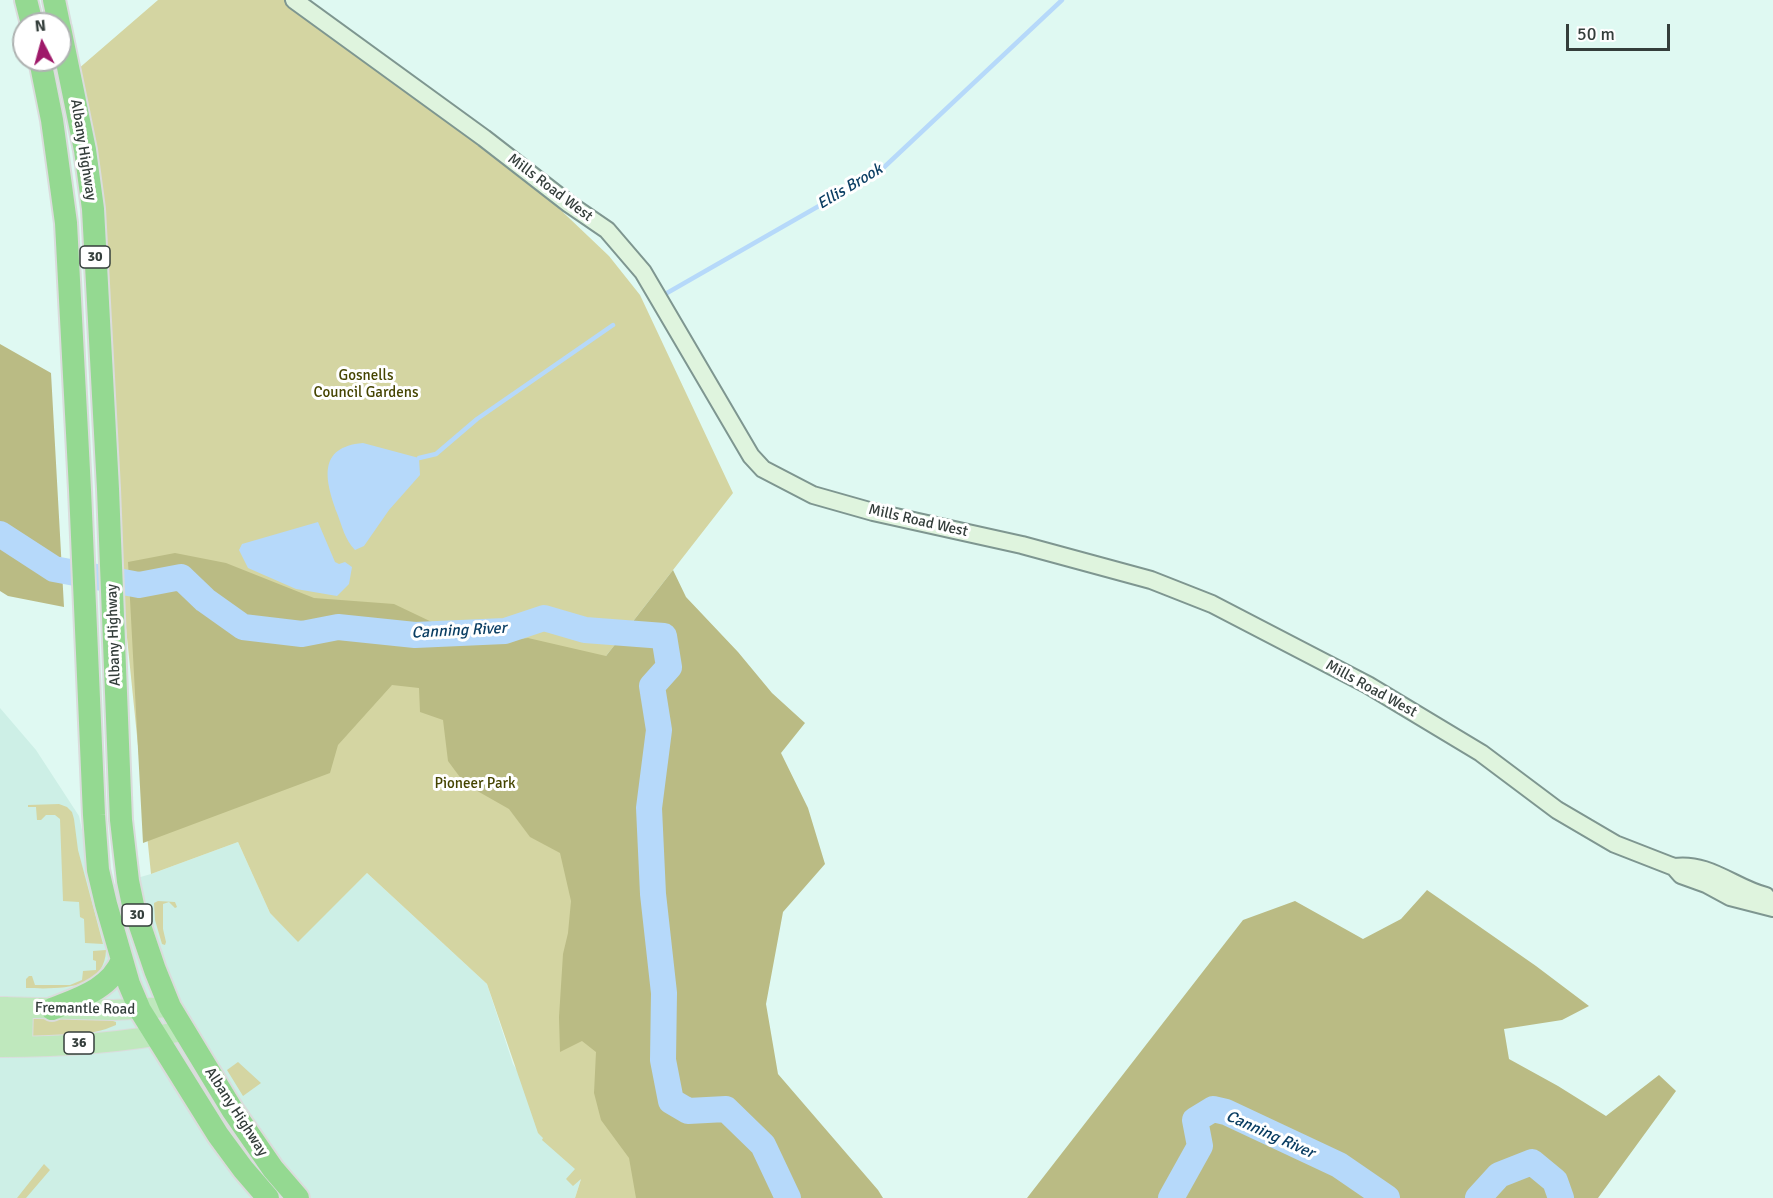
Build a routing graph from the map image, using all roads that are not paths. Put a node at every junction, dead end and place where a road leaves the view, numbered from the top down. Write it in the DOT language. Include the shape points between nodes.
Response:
graph roads {
  1 [pos="294,0"];
  2 [pos="42,72"];
  3 [pos="69,72"];
  4 [pos="82,134"];
  5 [pos="69,279"];
  6 [pos="1674,867"];
  7 [pos="1773,897"];
  8 [pos="1773,908"];
  9 [pos="122,960"];
  10 [pos="10,1007"];
  11 [pos="170,1007"];
  12 [pos="52,1009"];
  13 [pos="140,1010"];
  14 [pos="183,1031"];
  15 [pos="158,1036"];
  16 [pos="9,1047"];
  17 [pos="268,1198"];
  18 [pos="298,1198"];
  1 -- 6 [label="main road, Mills Road West" via="607,230 643,272 751,456 764,470 813,495 1151,580 1212,604 1378,691 1481,753 1557,810 1605,838"];
  2 -- 5 [label="highway, Albany Highway / 30" via="66,224"];
  3 -- 4 [label="highway, Albany Highway / 30"];
  4 -- 5 [label="highway" via="69,152 75,244"];
  4 -- 11 [label="highway, Albany Highway / 30" via="93,208 121,820 134,905"];
  5 -- 9 [label="highway, Albany Highway / 30" via="97,862"];
  6 -- 7 [label="main road, Mills Road West" via="1706,870 1746,890"];
  6 -- 8 [label="main road, Mills Road West" via="1681,875 1730,897"];
  9 -- 12 [label="highway" via="105,984"];
  9 -- 13 [label="highway, Albany Highway / 30"];
  10 -- 12 [label="main road, Fremantle Road / 36"];
  10 -- 16 [label="main road"];
  11 -- 13 [label="main road, Fremantle Road / 36"];
  11 -- 14 [label="highway, Albany Highway / 30"];
  12 -- 13 [label="main road, Fremantle Road / 36"];
  13 -- 15 [label="highway, Albany Highway / 30"];
  14 -- 15 [label="main road, Fremantle Road / 36"];
  14 -- 18 [label="highway, Albany Highway / 30" via="233,1111"];
  15 -- 16 [label="main road, Fremantle Road / 36"];
  15 -- 17 [label="highway, Albany Highway / 30" via="229,1152"];
}
